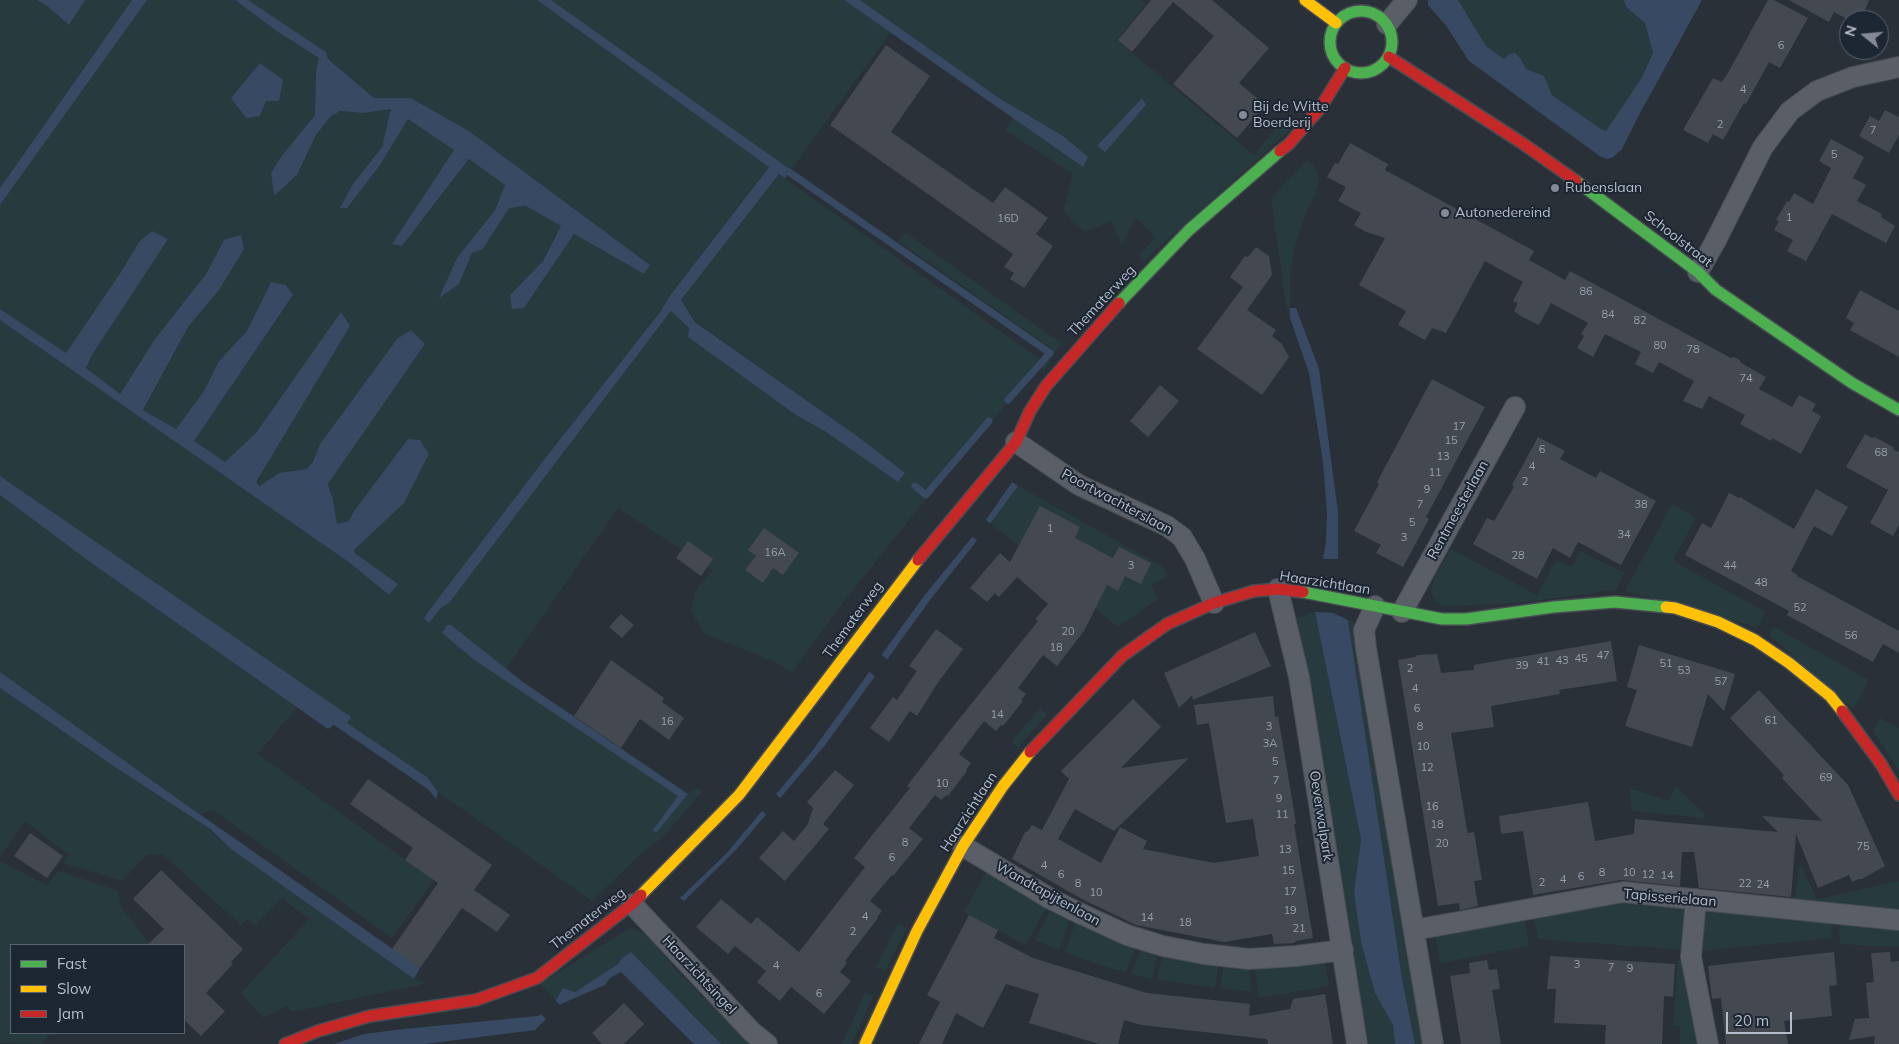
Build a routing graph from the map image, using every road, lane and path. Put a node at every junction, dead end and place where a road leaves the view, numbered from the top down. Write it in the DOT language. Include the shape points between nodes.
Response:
graph roads {
  1 [pos="1305,0"];
  2 [pos="1407,0"];
  3 [pos="1336,23"];
  4 [pos="1386,24"];
  5 [pos="1389,57"];
  6 [pos="1899,67"];
  7 [pos="1345,68"];
  8 [pos="1698,272"];
  9 [pos="1515,407"];
  10 [pos="1899,410"];
  11 [pos="1016,442"];
  12 [pos="1278,589"];
  13 [pos="1214,603"];
  14 [pos="1375,606"];
  15 [pos="1402,612"];
  16 [pos="1899,795"];
  17 [pos="963,846"];
  18 [pos="1696,899"];
  19 [pos="632,904"];
  20 [pos="1899,920"];
  21 [pos="1414,930"];
  22 [pos="1343,950"];
  23 [pos="285,1044"];
  24 [pos="767,1044"];
  25 [pos="865,1044"];
  26 [pos="1357,1044"];
  27 [pos="1434,1044"];
  28 [pos="1708,1044"];
  1 -- 3 [label="street"];
  2 -- 4 [label="street"];
  3 -- 4 [label="street" via="1352,12 1362,11 1371,12"];
  3 -- 7 [label="street" via="1331,47 1337,61"];
  4 -- 5 [label="street" via="1391,34"];
  5 -- 7 [label="street" via="1369,72"];
  5 -- 8 [label="street, Schoolstraat" via="1522,143"];
  6 -- 8 [label="street" via="1853,77 1817,91 1790,111 1763,147"];
  7 -- 11 [label="street, Thematerweg" via="1321,107 1289,144 1189,230 1105,318 1046,386"];
  8 -- 10 [label="street, Schoolstraat" via="1716,290 1774,331"];
  9 -- 15 [label="street, Rentmeesterlaan"];
  11 -- 13 [label="street, Poortwachterslaan" via="1079,485 1167,526 1182,537"];
  11 -- 19 [label="street, Thematerweg" via="899,583 739,795"];
  12 -- 13 [label="street, Haarzichtlaan" via="1254,591"];
  12 -- 14 [label="street, Haarzichtlaan"];
  12 -- 22 [label="street, Oeverwalpark" via="1299,677"];
  13 -- 17 [label="street, Haarzichtlaan" via="1168,624 1118,659 1031,750"];
  14 -- 15 [label="street, Haarzichtlaan"];
  14 -- 21 [label="street" via="1364,630 1366,648"];
  15 -- 16 [label="street, Haarzichtlaan" via="1442,619 1466,619 1615,602 1675,608 1718,622 1754,640 1830,696 1856,728"];
  17 -- 22 [label="street, Wandtapijtenlaan" via="1075,911 1127,935 1163,946 1249,958"];
  17 -- 25 [label="street, Haarzichtlaan" via="917,931"];
  18 -- 20 [label="street, Tapisserielaan"];
  18 -- 21 [label="street, Tapisserielaan" via="1623,892"];
  18 -- 28 [label="street" via="1691,957"];
  19 -- 23 [label="street, Thematerweg" via="537,978 476,1000 370,1016"];
  19 -- 24 [label="street, Haarzichtsingel"];
  21 -- 27 [label="street"];
  22 -- 26 [label="street, Oeverwalpark"];
}
